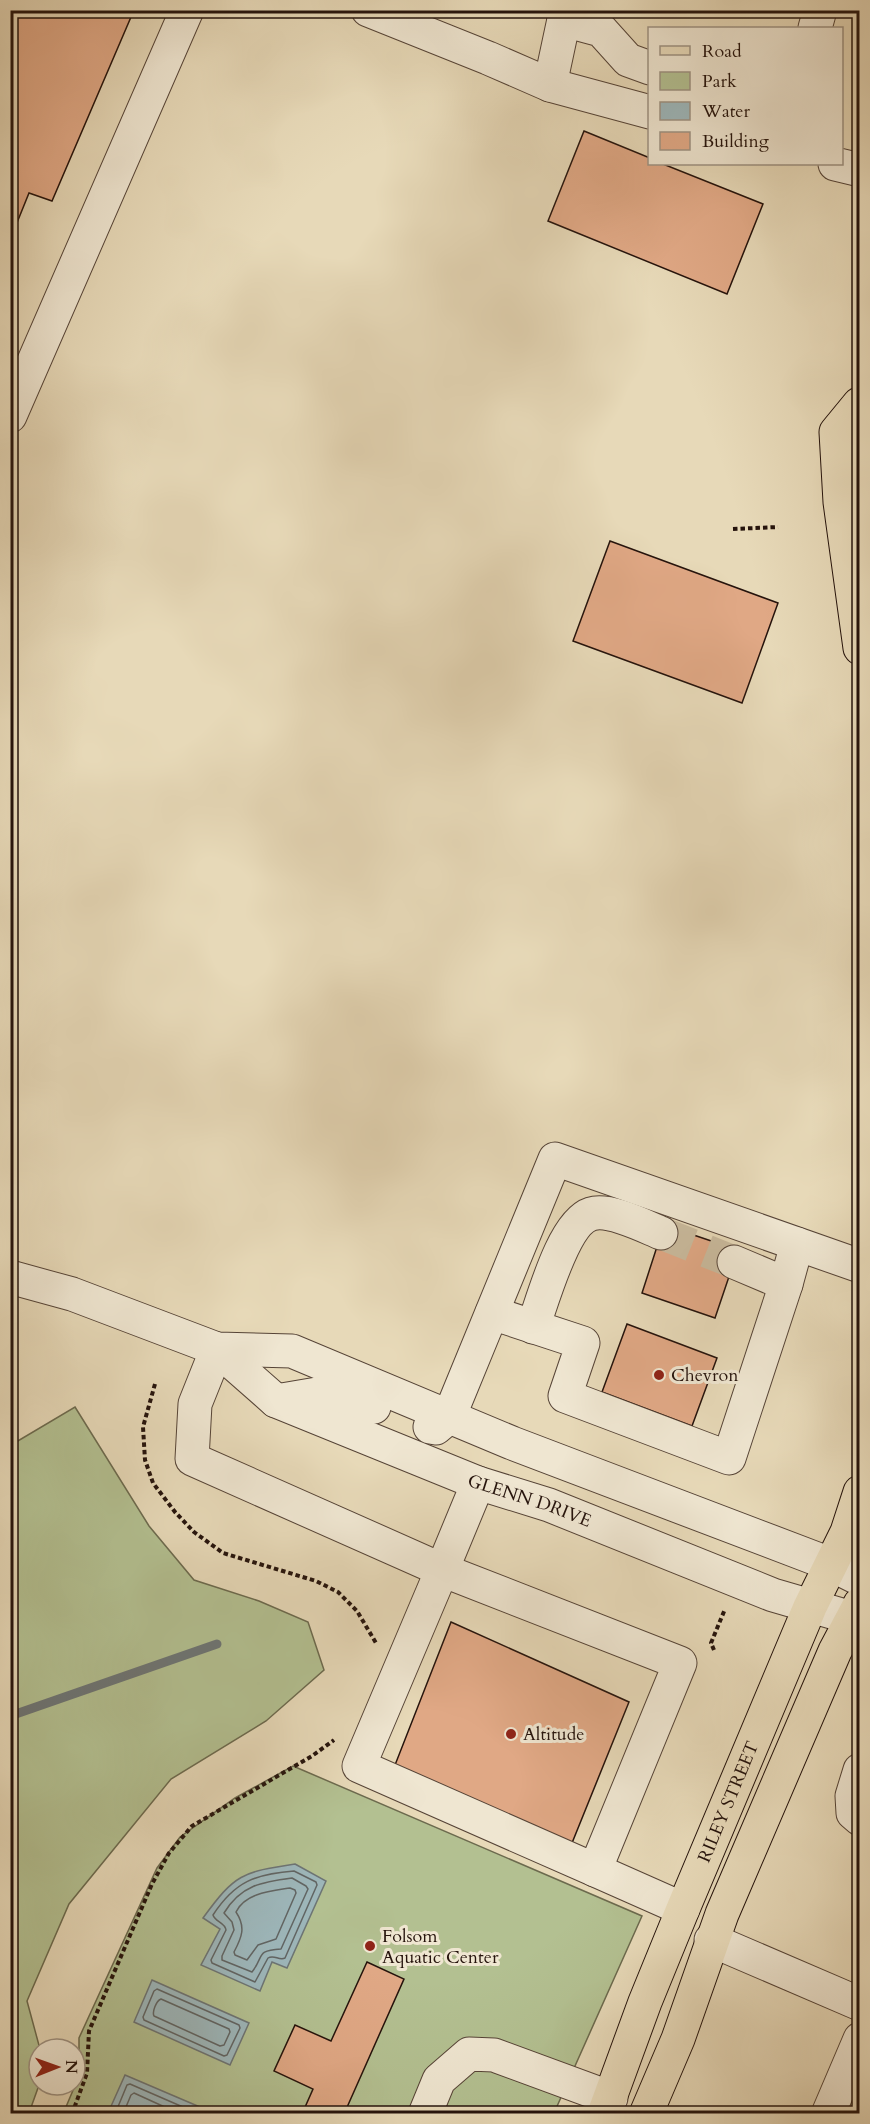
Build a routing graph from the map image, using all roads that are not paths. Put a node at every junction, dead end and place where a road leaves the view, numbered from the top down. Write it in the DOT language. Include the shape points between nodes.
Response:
graph roads {
  1 [pos="187,10"];
  2 [pos="368,10"];
  3 [pos="820,10"];
  4 [pos="565,15"];
  5 [pos="815,27"];
  6 [pos="648,67"];
  7 [pos="550,85"];
  8 [pos="648,111"];
  9 [pos="839,165"];
  10 [pos="860,170"];
  11 [pos="859,397"];
  12 [pos="10,416"];
  13 [pos="850,512"];
  14 [pos="860,648"];
  15 [pos="662,1233"];
  16 [pos="797,1244"];
  17 [pos="734,1262"];
  18 [pos="860,1266"];
  19 [pos="10,1277"];
  20 [pos="786,1284"];
  21 [pos="492,1313"];
  22 [pos="533,1327"];
  23 [pos="217,1349"];
  24 [pos="276,1401"];
  25 [pos="449,1417"];
  26 [pos="478,1483"];
  27 [pos="860,1492"];
  28 [pos="830,1564"];
  29 [pos="442,1570"];
  30 [pos="860,1579"];
  31 [pos="810,1606"];
  32 [pos="857,1614"];
  33 [pos="860,1770"];
  34 [pos="860,1819"];
  35 [pos="595,1870"];
  36 [pos="683,1909"];
  37 [pos="711,1940"];
  38 [pos="860,2004"];
  39 [pos="860,2039"];
  40 [pos="607,2106"];
  41 [pos="425,2114"];
  42 [pos="646,2114"];
  43 [pos="828,2114"];
  1 -- 12 [label="street"];
  2 -- 7 [label="street"];
  3 -- 5 [label="street"];
  4 -- 6 [label="street" via="602,30 628,60"];
  4 -- 7 [label="street"];
  7 -- 8 [label="street"];
  9 -- 10 [label="street"];
  11 -- 13 [label="main road" via="836,432"];
  13 -- 14 [label="main road"];
  15 -- 22 [label="street" via="616,1214 591,1213 575,1224 562,1247"];
  16 -- 18 [label="street"];
  16 -- 20 [label="street"];
  16 -- 21 [label="street" via="555,1159"];
  17 -- 20 [label="street"];
  19 -- 23 [label="street, GLENN DRIVE" via="82,1298"];
  20 -- 22 [label="street" via="729,1458 566,1396 583,1344"];
  21 -- 22 [label="street"];
  21 -- 25 [label="street"];
  23 -- 24 [label="street, GLENN DRIVE"];
  23 -- 25 [label="street, GLENN DRIVE" via="292,1351"];
  23 -- 29 [label="street" via="195,1404 192,1459"];
  24 -- 25 [label="street" via="329,1392 415,1424 436,1428"];
  24 -- 26 [label="street, GLENN DRIVE"];
  25 -- 28 [label="street, GLENN DRIVE"];
  26 -- 29 [label="street"];
  26 -- 31 [label="street, GLENN DRIVE" via="549,1505 773,1595"];
  27 -- 28 [label="main road, RILEY STREET" via="847,1532"];
  28 -- 30 [label="street, GLENN DRIVE"];
  28 -- 31 [label="main road, RILEY STREET"];
  29 -- 35 [label="street" via="359,1766"];
  29 -- 35 [label="street" via="680,1663"];
  31 -- 32 [label="street, GLENN DRIVE"];
  31 -- 36 [label="main road, RILEY STREET"];
  32 -- 37 [label="main road, RILEY STREET" via="835,1651"];
  33 -- 34 [label="street" via="852,1796 853,1813"];
  35 -- 36 [label="street"];
  36 -- 40 [label="main road, RILEY STREET"];
  37 -- 38 [label="street"];
  37 -- 42 [label="main road, RILEY STREET" via="678,2039"];
  39 -- 43 [label="street"];
  40 -- 41 [label="street" via="494,2055 469,2054 439,2080"];
}
